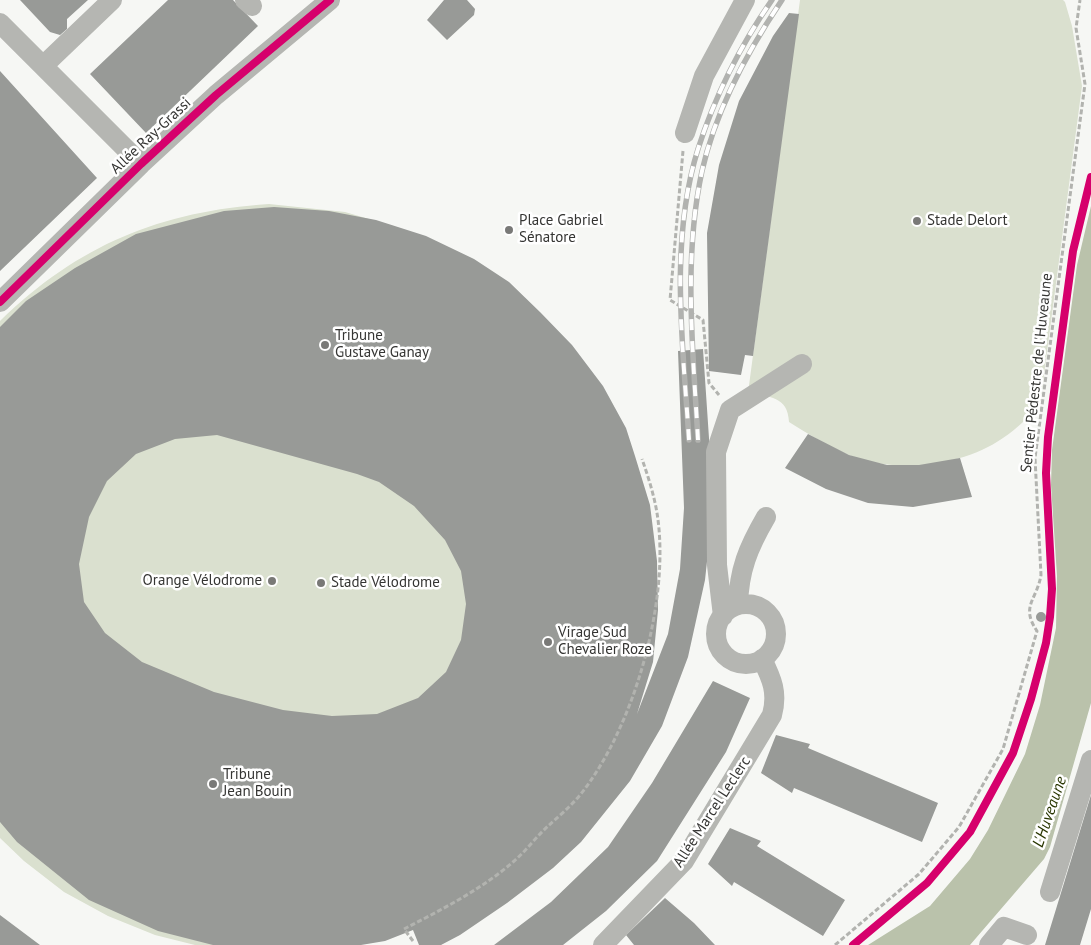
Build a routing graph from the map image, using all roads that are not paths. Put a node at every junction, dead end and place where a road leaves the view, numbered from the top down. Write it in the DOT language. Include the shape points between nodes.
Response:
graph roads {
  1 [pos="112,0"];
  2 [pos="330,0"];
  3 [pos="745,0"];
  4 [pos="0,23"];
  5 [pos="43,66"];
  6 [pos="684,133"];
  7 [pos="141,164"];
  8 [pos="0,302"];
  9 [pos="802,364"];
  10 [pos="766,517"];
  11 [pos="730,611"];
  12 [pos="762,659"];
  13 [pos="1091,760"];
  14 [pos="1050,892"];
  15 [pos="1027,936"];
  16 [pos="603,945"];
  17 [pos="988,945"];
  1 -- 5 [label="street"];
  2 -- 7 [label="street, Allée Ray-Grassi" via="216,95"];
  3 -- 6 [label="street" via="704,76"];
  4 -- 5 [label="street"];
  5 -- 7 [label="street"];
  7 -- 8 [label="street, Allée Ray-Grassi"];
  9 -- 11 [label="street" via="730,410 716,452 717,565"];
  10 -- 11 [label="street" via="744,560"];
  11 -- 12 [label="street" via="716,634 723,653 740,663"];
  11 -- 12 [label="street" via="758,606 774,623 776,638 773,647"];
  12 -- 16 [label="street, Allée Marcel Leclerc" via="774,683 772,715 684,860"];
  13 -- 14 [label="street"];
  15 -- 17 [label="street" via="1004,927"];
}
